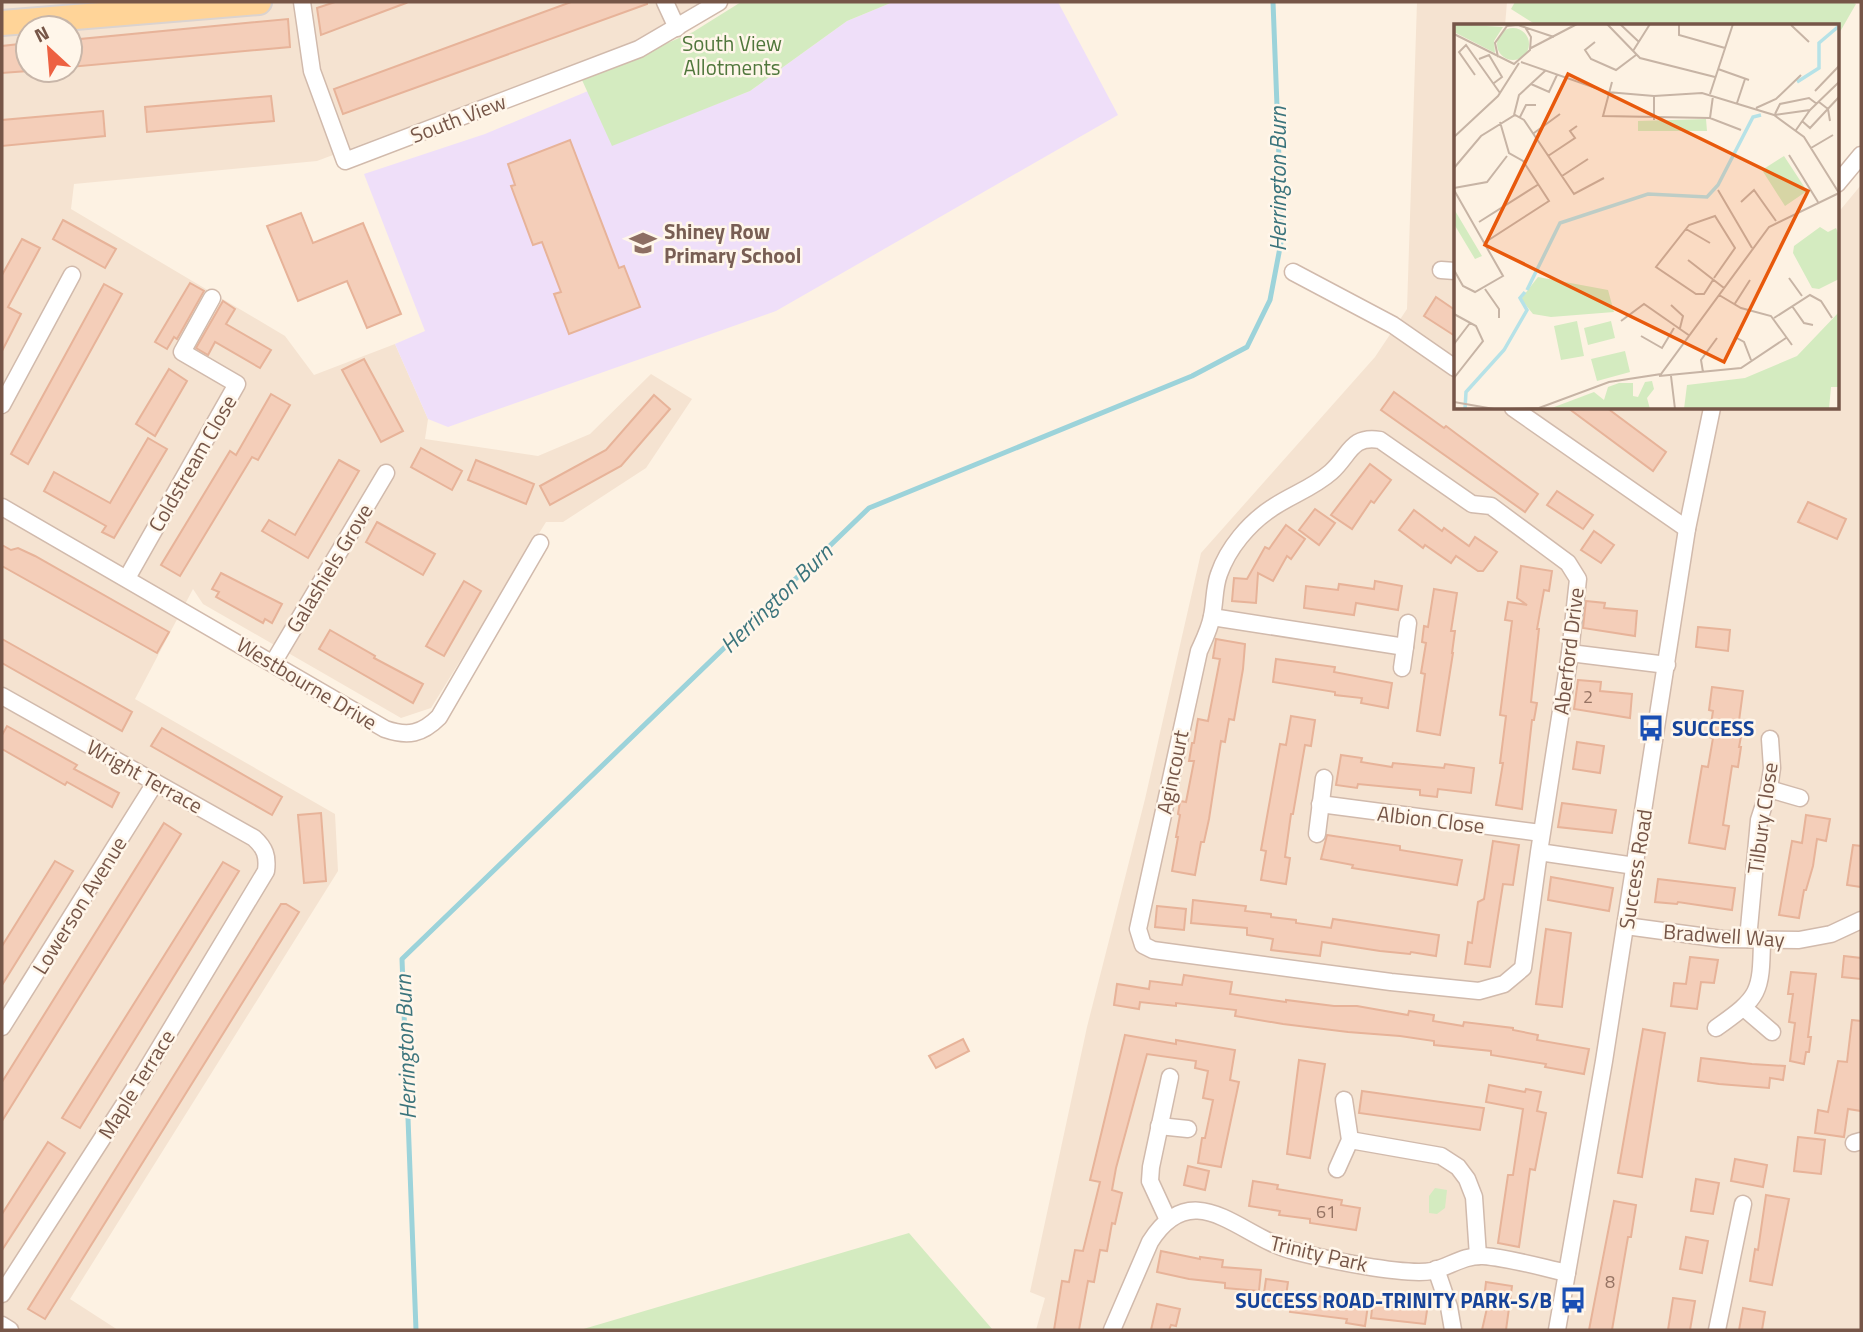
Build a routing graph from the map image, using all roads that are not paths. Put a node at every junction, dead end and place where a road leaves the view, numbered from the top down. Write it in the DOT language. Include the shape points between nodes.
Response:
graph roads {
  1 [pos="259,2"];
  2 [pos="302,2"];
  3 [pos="665,2"];
  4 [pos="719,2"];
  5 [pos="2,23"];
  6 [pos="677,28"];
  7 [pos="1861,155"];
  8 [pos="1839,182"];
  9 [pos="1293,272"];
  10 [pos="72,275"];
  11 [pos="212,298"];
  12 [pos="1454,367"];
  13 [pos="2,405"];
  14 [pos="1516,410"];
  15 [pos="1712,410"];
  16 [pos="1369,438"];
  17 [pos="386,473"];
  18 [pos="2,507"];
  19 [pos="1687,529"];
  20 [pos="540,544"];
  21 [pos="127,579"];
  22 [pos="1212,617"];
  23 [pos="1408,623"];
  24 [pos="1405,647"];
  25 [pos="1570,653"];
  26 [pos="272,663"];
  27 [pos="1667,666"];
  28 [pos="1402,668"];
  29 [pos="2,696"];
  30 [pos="1770,739"];
  31 [pos="1324,778"];
  32 [pos="155,783"];
  33 [pos="1769,789"];
  34 [pos="1800,798"];
  35 [pos="1320,804"];
  36 [pos="1541,833"];
  37 [pos="1317,834"];
  38 [pos="1539,852"];
  39 [pos="1635,866"];
  40 [pos="266,872"];
  41 [pos="1861,920"];
  42 [pos="1626,926"];
  43 [pos="1138,929"];
  44 [pos="1755,940"];
  45 [pos="1744,1008"];
  46 [pos="2,1027"];
  47 [pos="1716,1028"];
  48 [pos="1772,1032"];
  49 [pos="1170,1077"];
  50 [pos="1344,1100"];
  51 [pos="1159,1126"];
  52 [pos="1188,1129"];
  53 [pos="1350,1140"];
  54 [pos="1337,1169"];
  55 [pos="1743,1204"];
  56 [pos="1168,1220"];
  57 [pos="1478,1256"];
  58 [pos="1436,1269"];
  59 [pos="1567,1273"];
  60 [pos="2,1294"];
  61 [pos="2,1325"];
  62 [pos="10,1330"];
  63 [pos="1112,1330"];
  64 [pos="1453,1330"];
  65 [pos="1557,1330"];
  66 [pos="1717,1330"];
  1 -- 5 [label="main road"];
  2 -- 6 [label="street, South View" via="312,71 345,161 603,64"];
  3 -- 6 [label="street"];
  4 -- 6 [label="street, South View"];
  7 -- 8 [label="street"];
  9 -- 12 [label="street" via="1393,325"];
  10 -- 13 [label="street"];
  11 -- 21 [label="street, Coldstream Close" via="182,352 237,384"];
  14 -- 19 [label="street"];
  15 -- 19 [label="street, Success Road"];
  16 -- 22 [label="street, Agincourt" via="1358,440 1330,473 1253,523 1227,556 1218,576"];
  16 -- 25 [label="street, Aberford Drive" via="1380,440 1472,505 1491,506 1568,563 1578,579"];
  17 -- 26 [label="street, Galashiels Grove"];
  18 -- 21 [label="street, Westbourne Drive"];
  19 -- 27 [label="street, Success Road"];
  20 -- 26 [label="street, Westbourne Drive" via="449,703 429,727 415,734 385,729"];
  21 -- 26 [label="street, Westbourne Drive"];
  22 -- 24 [label="street"];
  22 -- 43 [label="street, Agincourt" via="1199,651"];
  23 -- 24 [label="street"];
  24 -- 28 [label="street"];
  25 -- 27 [label="street"];
  25 -- 36 [label="street, Aberford Drive"];
  27 -- 39 [label="street, Success Road"];
  29 -- 32 [label="street, Wright Terrace"];
  30 -- 33 [label="street, Tilbury Close"];
  31 -- 35 [label="street"];
  32 -- 40 [label="street, Wright Terrace" via="254,838 263,847"];
  32 -- 46 [label="street, Lowerson Avenue"];
  33 -- 34 [label="street"];
  33 -- 44 [label="street, Tilbury Close" via="1759,820"];
  35 -- 36 [label="street, Albion Close"];
  35 -- 37 [label="street"];
  36 -- 38 [label="street, Aberford Drive"];
  38 -- 39 [label="street"];
  38 -- 43 [label="street, Aberford Drive" via="1522,968 1504,984 1479,991 1153,950 1143,945"];
  39 -- 42 [label="street, Success Road"];
  40 -- 60 [label="street, Maple Terrace"];
  41 -- 44 [label="street, Bradwell Way" via="1815,938"];
  42 -- 44 [label="street, Bradwell Way"];
  42 -- 59 [label="street, Success Road"];
  44 -- 45 [label="street, Tilbury Close" via="1761,973"];
  45 -- 47 [label="street"];
  45 -- 48 [label="street"];
  49 -- 51 [label="street"];
  50 -- 53 [label="street"];
  51 -- 52 [label="street"];
  51 -- 56 [label="street" via="1150,1181"];
  53 -- 54 [label="street"];
  53 -- 57 [label="street" via="1441,1156 1458,1167 1474,1196"];
  55 -- 66 [label="street"];
  56 -- 58 [label="street, Trinity Park" via="1209,1211 1293,1251 1389,1269"];
  56 -- 63 [label="street" via="1150,1242"];
  57 -- 58 [label="street, Trinity Park"];
  57 -- 59 [label="street, Trinity Park"];
  58 -- 64 [label="street"];
  59 -- 65 [label="street, Success Road"];
  61 -- 62 [label="street"];
}
